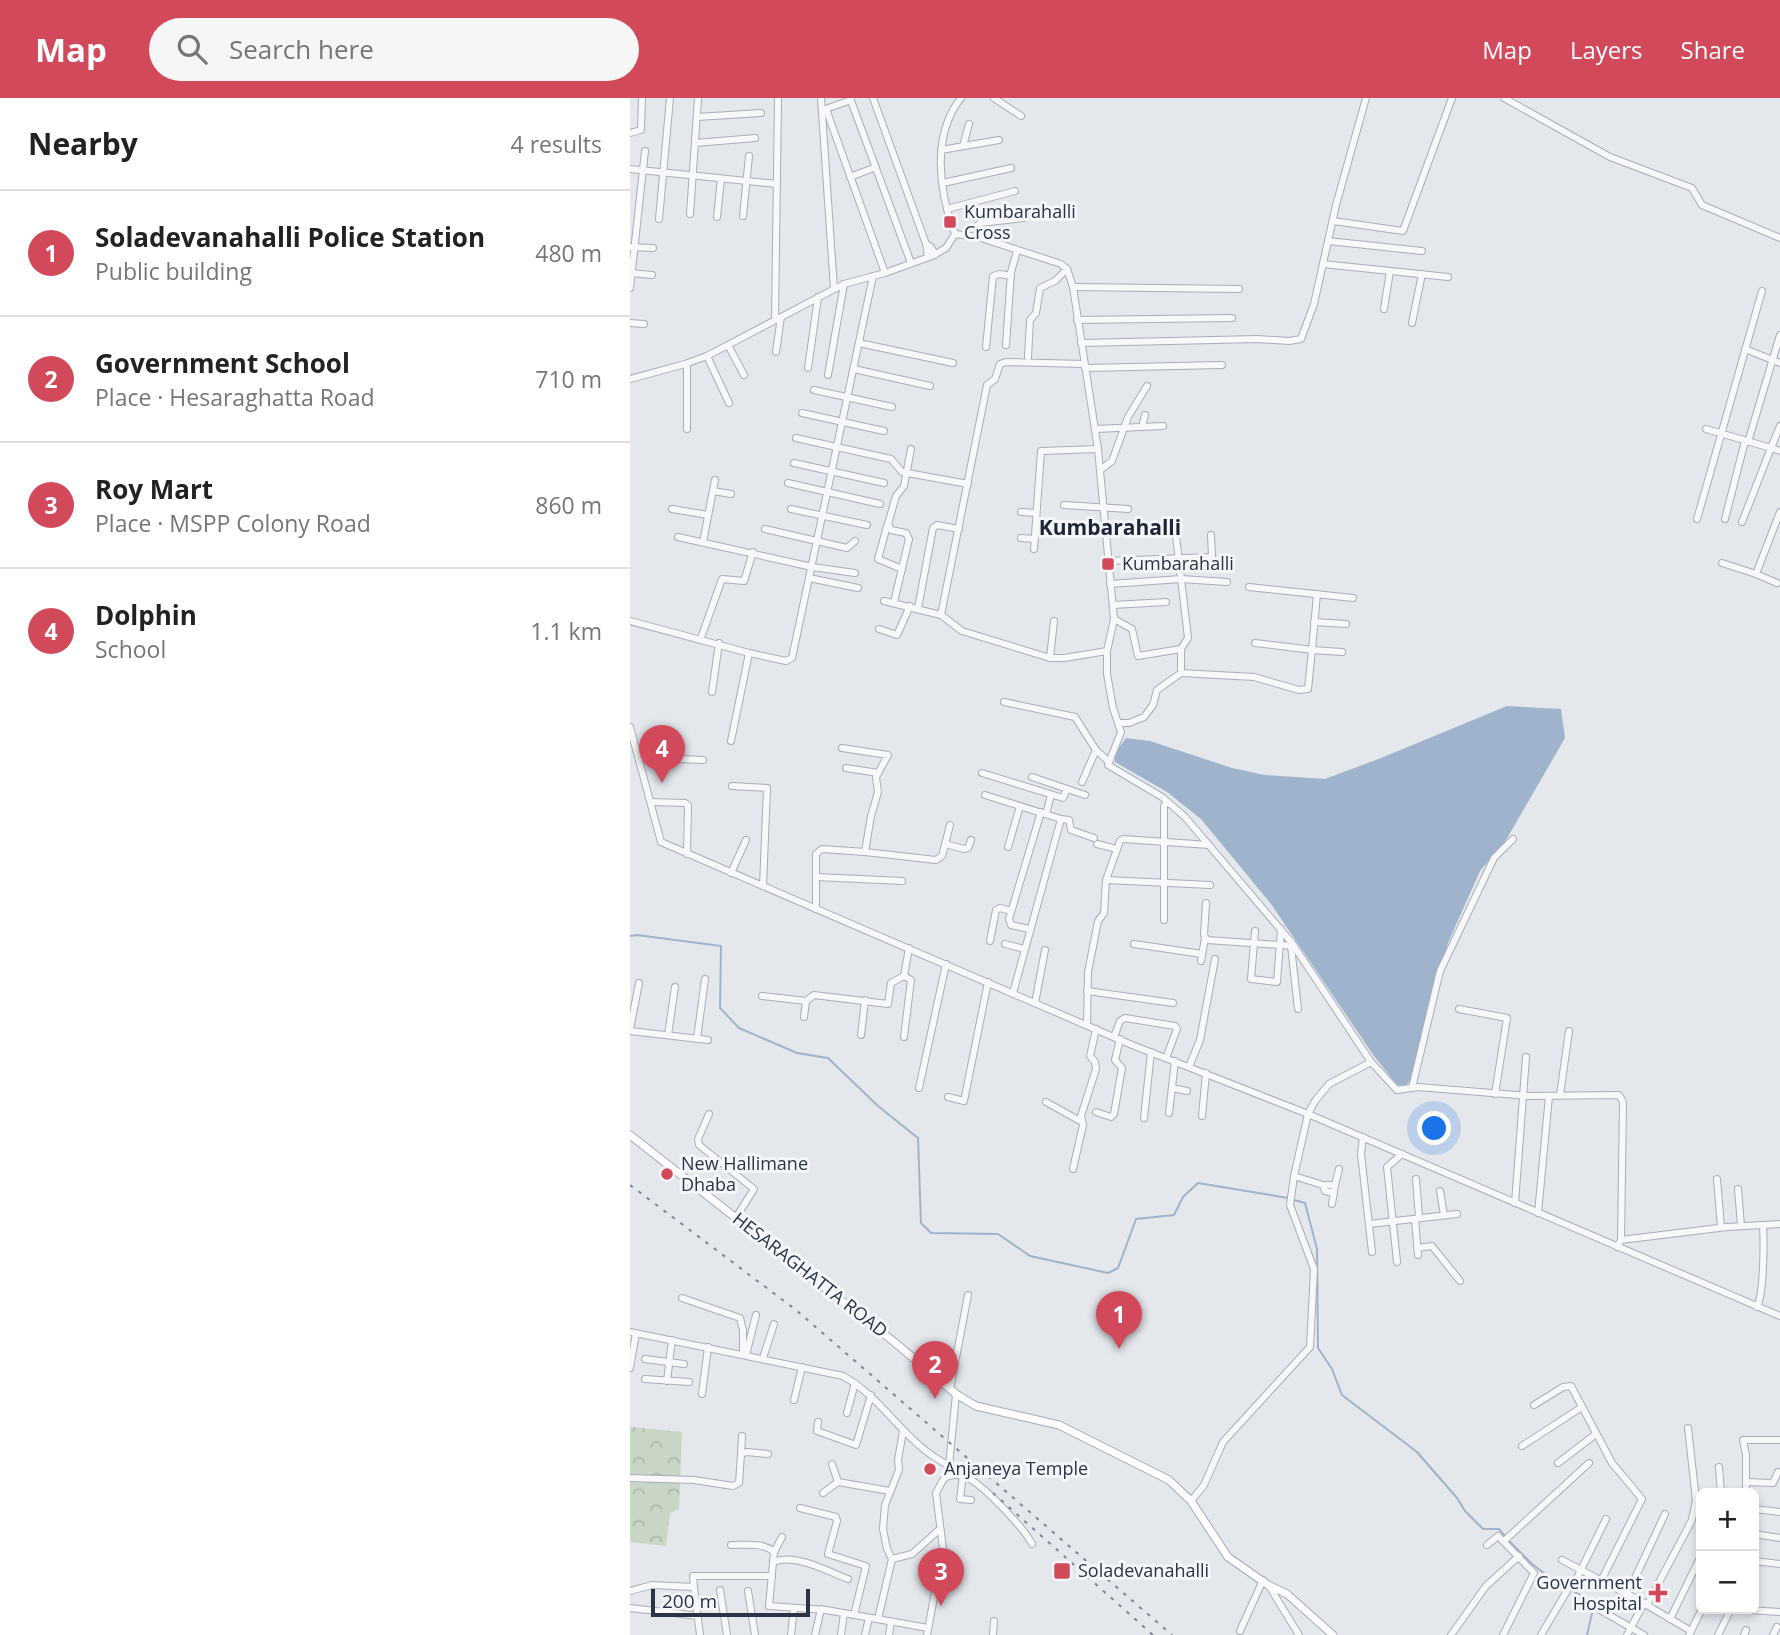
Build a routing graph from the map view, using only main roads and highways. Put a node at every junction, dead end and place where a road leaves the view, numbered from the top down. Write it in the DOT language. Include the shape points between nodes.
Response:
graph roads {
  1 [pos="630,1135"];
  2 [pos="1332,1635"];
  1 -- 2 [label="main road, HESARAGHATTA ROAD" via="953,1392 975,1406 1059,1425 1169,1480 1191,1501 1228,1557 1287,1594"];
}
